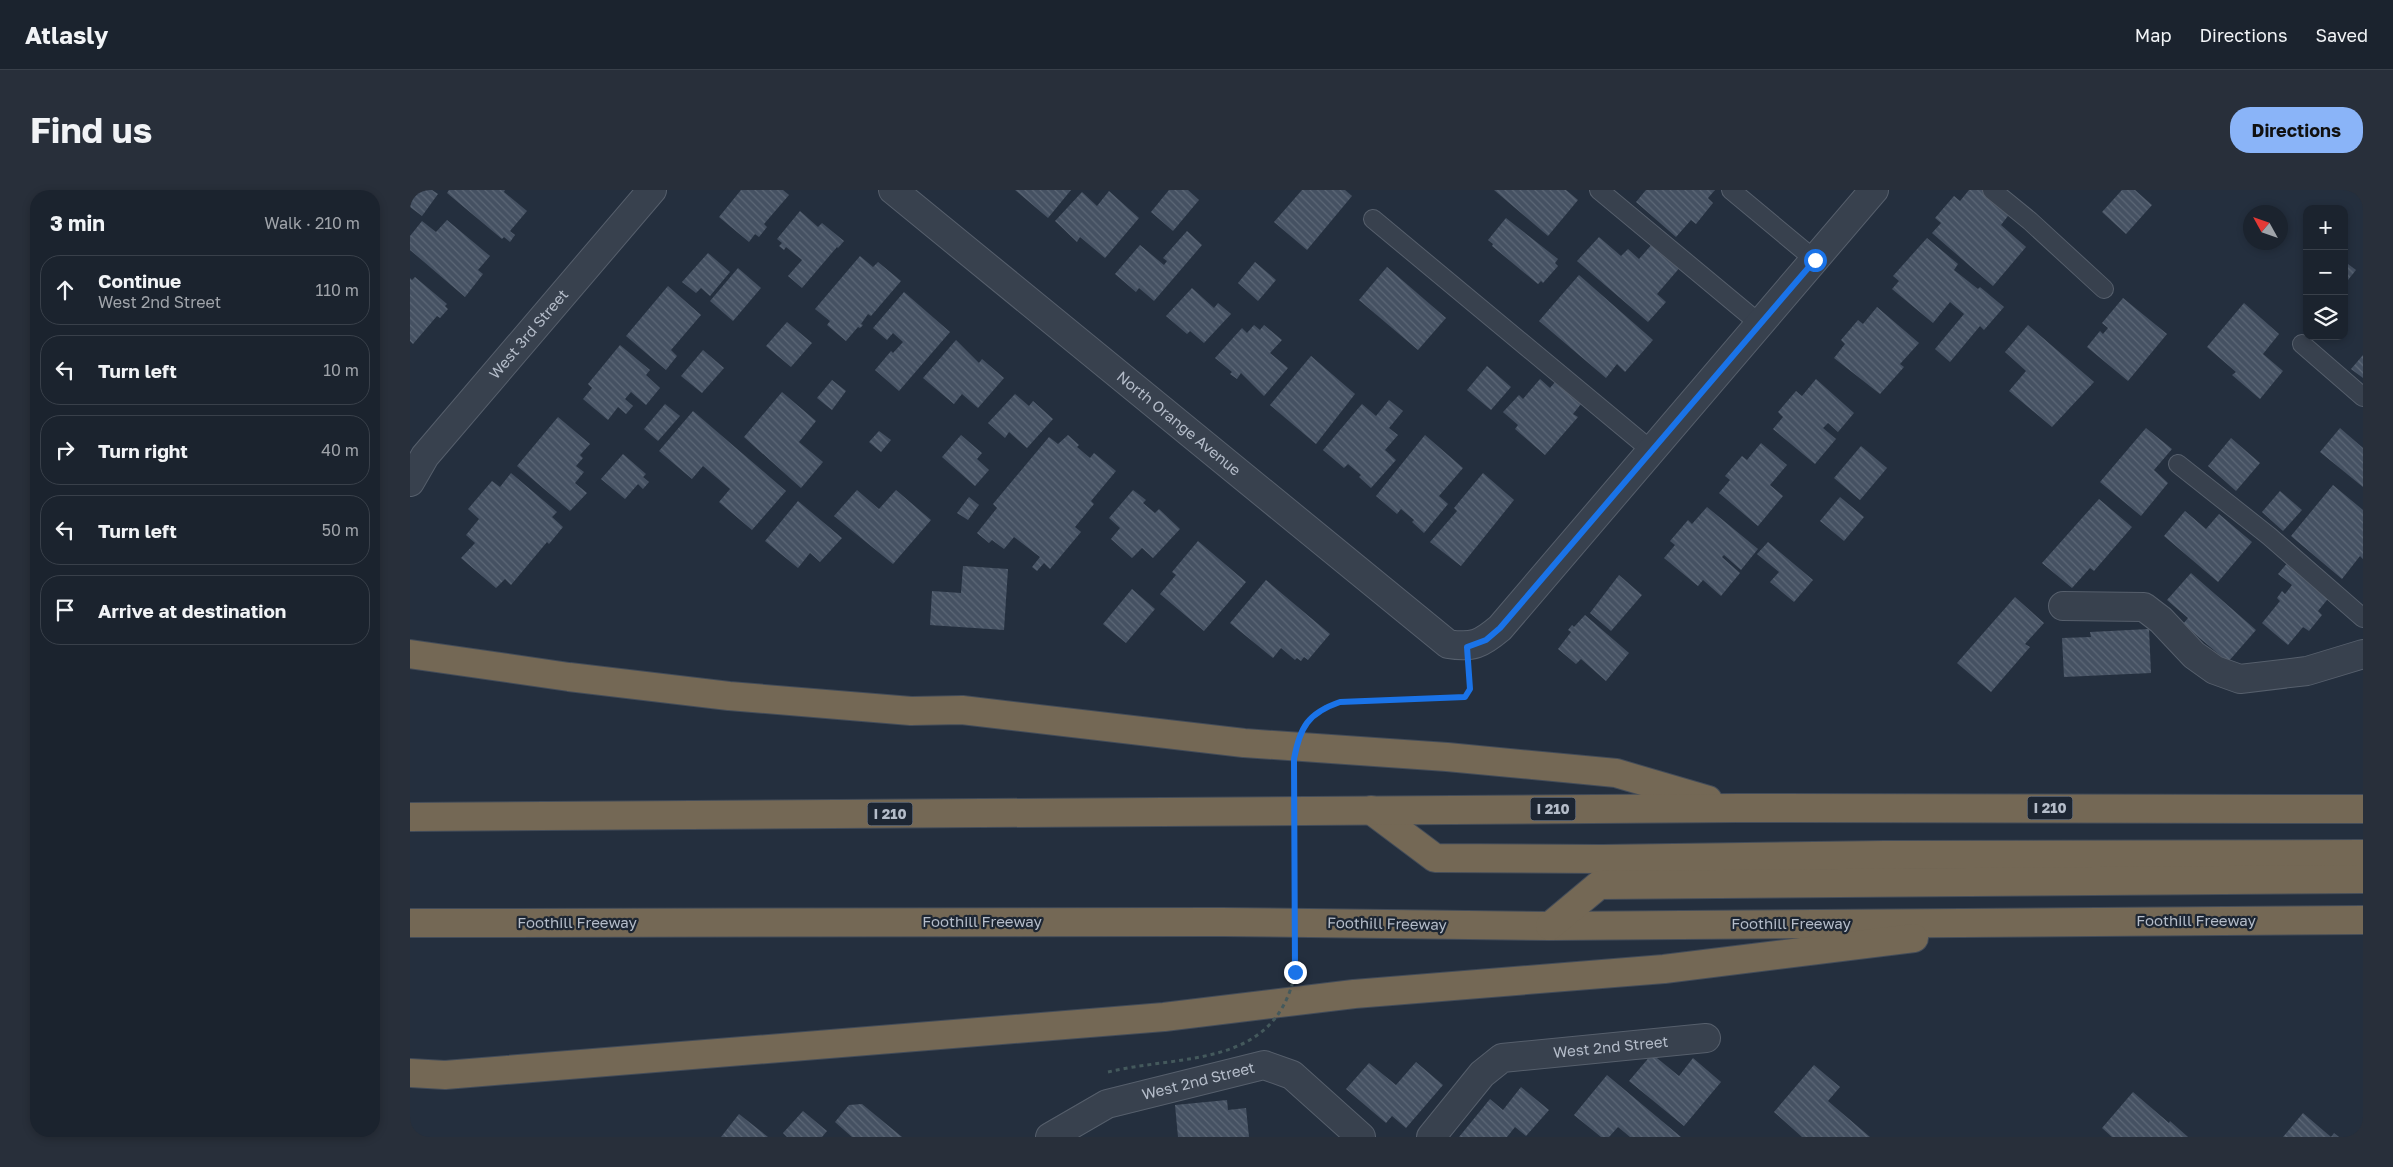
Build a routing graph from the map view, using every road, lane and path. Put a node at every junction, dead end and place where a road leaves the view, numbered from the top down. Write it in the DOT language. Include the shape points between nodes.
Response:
graph roads {
  1 [pos="652,190"];
  2 [pos="894,190"];
  3 [pos="1598,190"];
  4 [pos="1731,190"];
  5 [pos="1874,190"];
  6 [pos="1992,190"];
  7 [pos="1372,220"];
  8 [pos="1815,260"];
  9 [pos="2104,289"];
  10 [pos="1760,324"];
  11 [pos="2302,344"];
  12 [pos="2363,397"];
  13 [pos="1652,451"];
  14 [pos="2178,464"];
  15 [pos="410,482"];
  16 [pos="2062,606"];
  17 [pos="2363,618"];
  18 [pos="1467,647"];
  19 [pos="410,654"];
  20 [pos="2363,654"];
  21 [pos="1736,808"];
  22 [pos="2363,809"];
  23 [pos="1371,810"];
  24 [pos="410,817"];
  25 [pos="2363,854"];
  26 [pos="2363,879"];
  27 [pos="2363,920"];
  28 [pos="2046,922"];
  29 [pos="410,923"];
  30 [pos="1550,926"];
  31 [pos="1706,1038"];
  32 [pos="1108,1072"];
  33 [pos="410,1073"];
  34 [pos="445,1075"];
  35 [pos="410,1090"];
  36 [pos="1050,1137"];
  37 [pos="1361,1137"];
  38 [pos="1431,1137"];
  1 -- 15 [label="street, West 3rd Street" via="425,456"];
  2 -- 18 [label="street, North Orange Avenue" via="1448,644"];
  3 -- 10 [label="lane"];
  4 -- 8 [label="lane"];
  5 -- 8 [label="street"];
  6 -- 9 [label="lane"];
  7 -- 13 [label="lane"];
  8 -- 10 [label="street"];
  10 -- 13 [label="street"];
  11 -- 12 [label="lane"];
  13 -- 18 [label="street" via="1500,628 1486,640"];
  14 -- 17 [label="lane" via="2269,536"];
  16 -- 20 [label="street" via="2144,607 2194,655 2215,670 2240,679 2307,671"];
  18 -- 32 [label="path, bridge" via="1470,689 1465,697 1340,702 1325,708 1303,726 1294,759 1295,972 1284,1005 1257,1036 1237,1048 1213,1056"];
  19 -- 21 [label="highway" via="729,696 910,711 962,710 1244,743 1616,773"];
  21 -- 22 [label="highway, I 210"];
  21 -- 23 [label="highway, I 210"];
  23 -- 24 [label="highway, I 210"];
  23 -- 25 [label="highway" via="1436,858"];
  26 -- 30 [label="highway" via="1599,885"];
  27 -- 28 [label="highway, Foothill Freeway"];
  28 -- 30 [label="highway, Foothill Freeway"];
  28 -- 34 [label="highway" via="1664,969 1354,994 1164,1017"];
  29 -- 30 [label="highway, Foothill Freeway" via="1222,922"];
  31 -- 38 [label="street, West 2nd Street" via="1502,1058 1482,1074"];
  33 -- 34 [label="highway"];
  34 -- 35 [label="highway"];
  36 -- 37 [label="street, West 2nd Street" via="1107,1104 1264,1065 1292,1076"];
}
